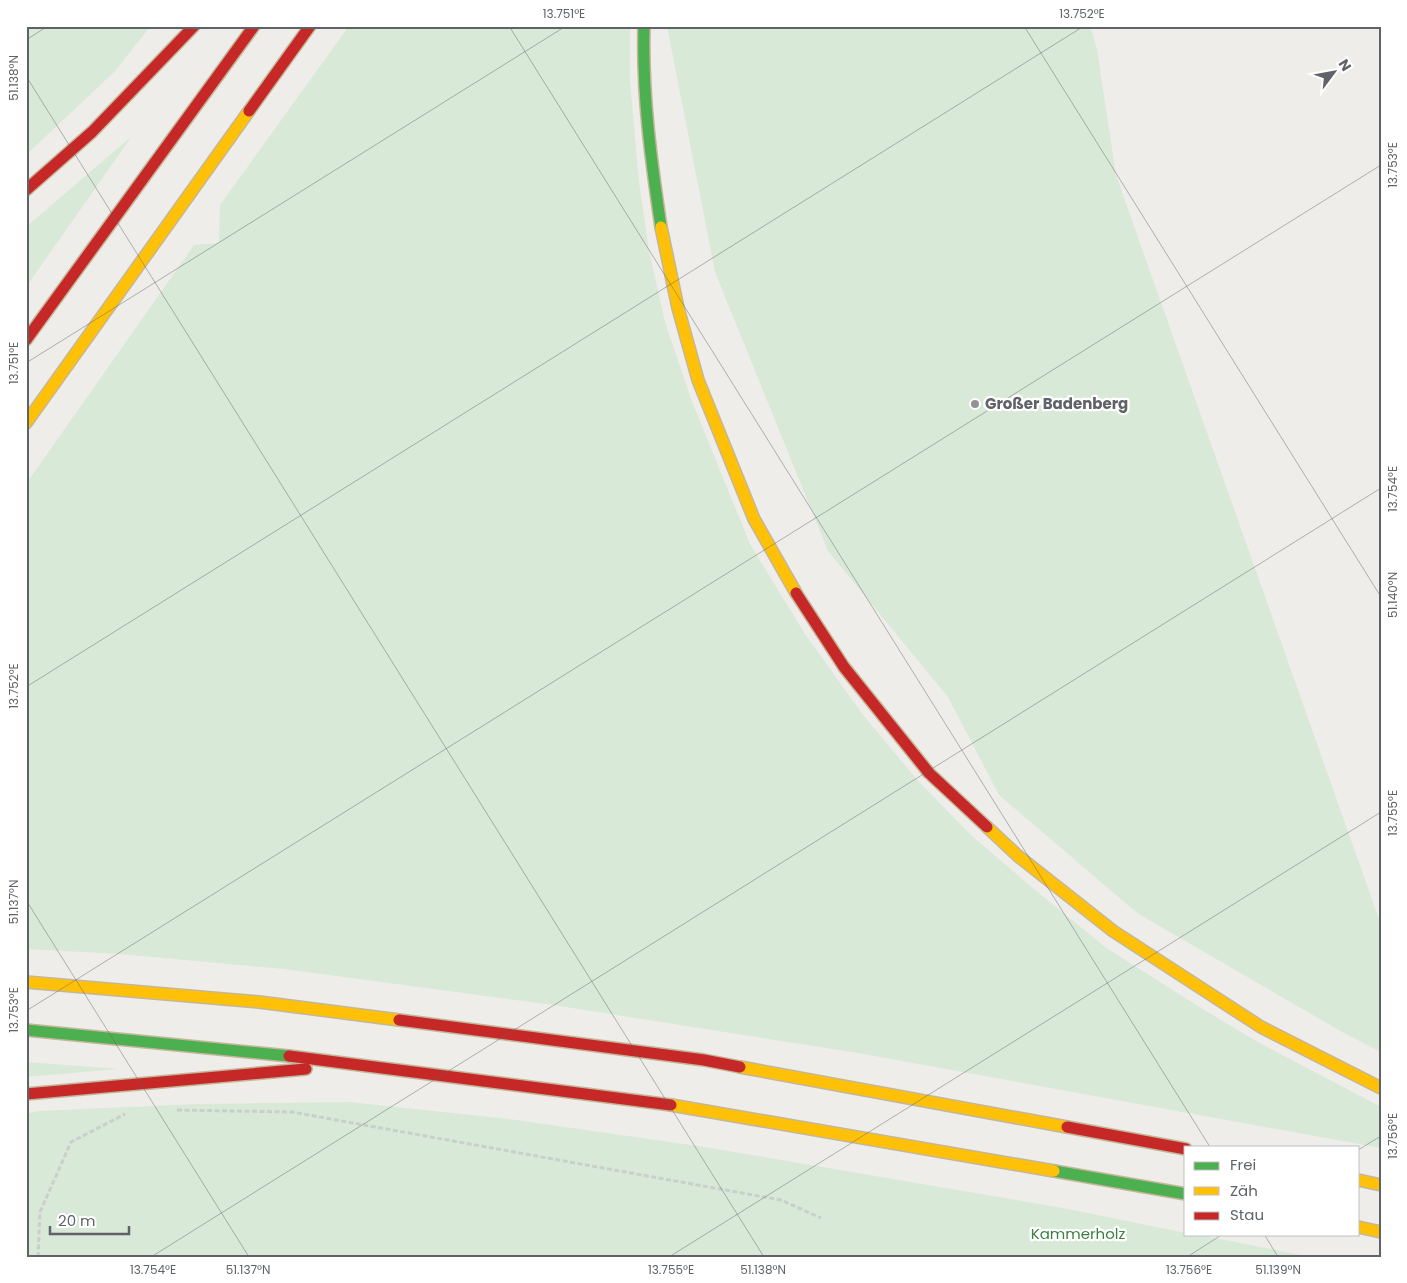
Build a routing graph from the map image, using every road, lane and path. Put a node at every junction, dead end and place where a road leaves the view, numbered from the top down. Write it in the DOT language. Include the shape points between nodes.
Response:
graph roads {
  1 [pos="194,26"];
  2 [pos="254,26"];
  3 [pos="310,26"];
  4 [pos="644,26"];
  5 [pos="26,190"];
  6 [pos="26,340"];
  7 [pos="26,423"];
  8 [pos="26,982"];
  9 [pos="26,1030"];
  10 [pos="360,1064"];
  11 [pos="1381,1088"];
  12 [pos="26,1094"];
  13 [pos="174,1110"];
  14 [pos="127,1113"];
  15 [pos="1184,1149"];
  16 [pos="1360,1180"];
  17 [pos="1381,1185"];
  18 [pos="1184,1194"];
  19 [pos="821,1218"];
  20 [pos="1360,1227"];
  21 [pos="1381,1232"];
  22 [pos="38,1257"];
  1 -- 5 [label="highway" via="92,132"];
  2 -- 6 [label="highway"];
  3 -- 7 [label="highway"];
  4 -- 11 [label="highway" via="649,147 660,224 698,380 754,519 796,594 844,668 929,773 1018,856 1113,931 1261,1027"];
  8 -- 15 [label="highway" via="259,1002 704,1060"];
  9 -- 10 [label="highway"];
  10 -- 12 [label="highway"];
  10 -- 18 [label="highway" via="635,1099"];
  13 -- 19 [label="path" via="292,1112 781,1200"];
  14 -- 22 [label="path" via="71,1142 40,1212"];
  16 -- 17 [label="highway"];
  20 -- 21 [label="highway"];
}
